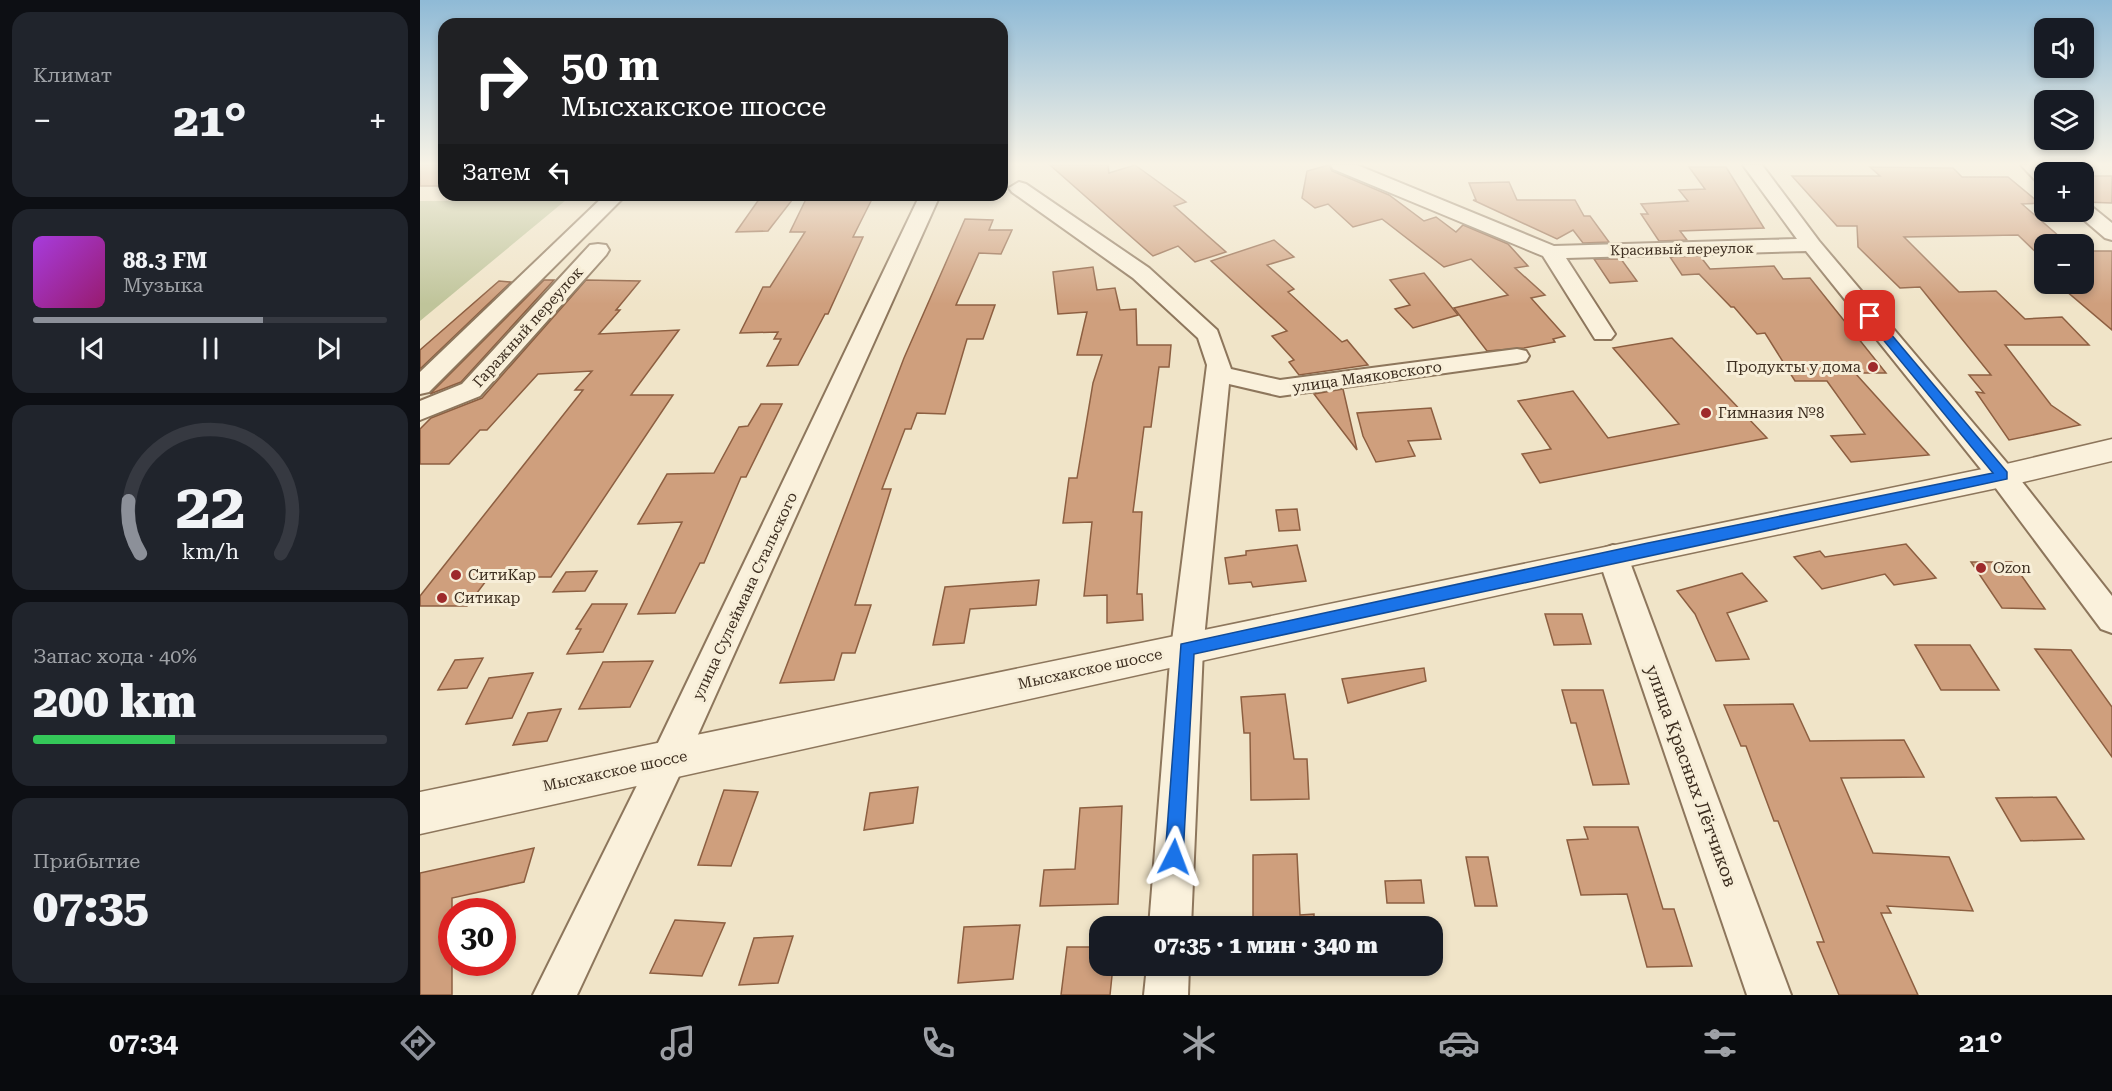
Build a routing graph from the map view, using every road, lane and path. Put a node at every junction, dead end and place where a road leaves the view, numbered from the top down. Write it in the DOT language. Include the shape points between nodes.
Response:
graph roads {
  1 [pos="599,211"];
  2 [pos="922,211"];
  3 [pos="1053,211"];
  4 [pos="1453,211"];
  5 [pos="1786,211"];
  6 [pos="2094,219"];
  7 [pos="2112,234"];
  8 [pos="1812,246"];
  9 [pos="598,250"];
  10 [pos="1551,252"];
  11 [pos="1604,334"];
  12 [pos="1517,356"];
  13 [pos="1218,374"];
  14 [pos="420,386"];
  15 [pos="420,411"];
  16 [pos="2112,450"];
  17 [pos="2002,476"];
  18 [pos="1613,557"];
  19 [pos="2112,620"];
  20 [pos="1187,649"];
  21 [pos="669,759"];
  22 [pos="420,813"];
  23 [pos="1171,916"];
  24 [pos="1167,976"];
  25 [pos="555,995"];
  26 [pos="1166,995"];
  27 [pos="1769,995"];
  1 -- 14 [label="street"];
  2 -- 21 [label="street, улица Сулеймана Стальского"];
  3 -- 13 [label="street" via="1141,273 1209,335 1219,364"];
  4 -- 10 [label="street"];
  5 -- 8 [label="street"];
  6 -- 7 [label="street"];
  8 -- 10 [label="street, Красивый переулок"];
  8 -- 17 [label="street"];
  9 -- 15 [label="street, Гаражный переулок" via="471,390"];
  10 -- 11 [label="street"];
  12 -- 13 [label="street, улица Маяковского" via="1280,388"];
  13 -- 20 [label="street"];
  16 -- 17 [label="street, Мысхакское шоссе"];
  17 -- 18 [label="street, Мысхакское шоссе"];
  17 -- 19 [label="street"];
  18 -- 20 [label="street, Мысхакское шоссе"];
  18 -- 27 [label="street, улица Красных Лётчиков"];
  20 -- 21 [label="street, Мысхакское шоссе"];
  20 -- 23 [label="street"];
  21 -- 22 [label="street, Мысхакское шоссе"];
  21 -- 25 [label="street, улица Сулеймана Стальского"];
  24 -- 26 [label="street"];
}
